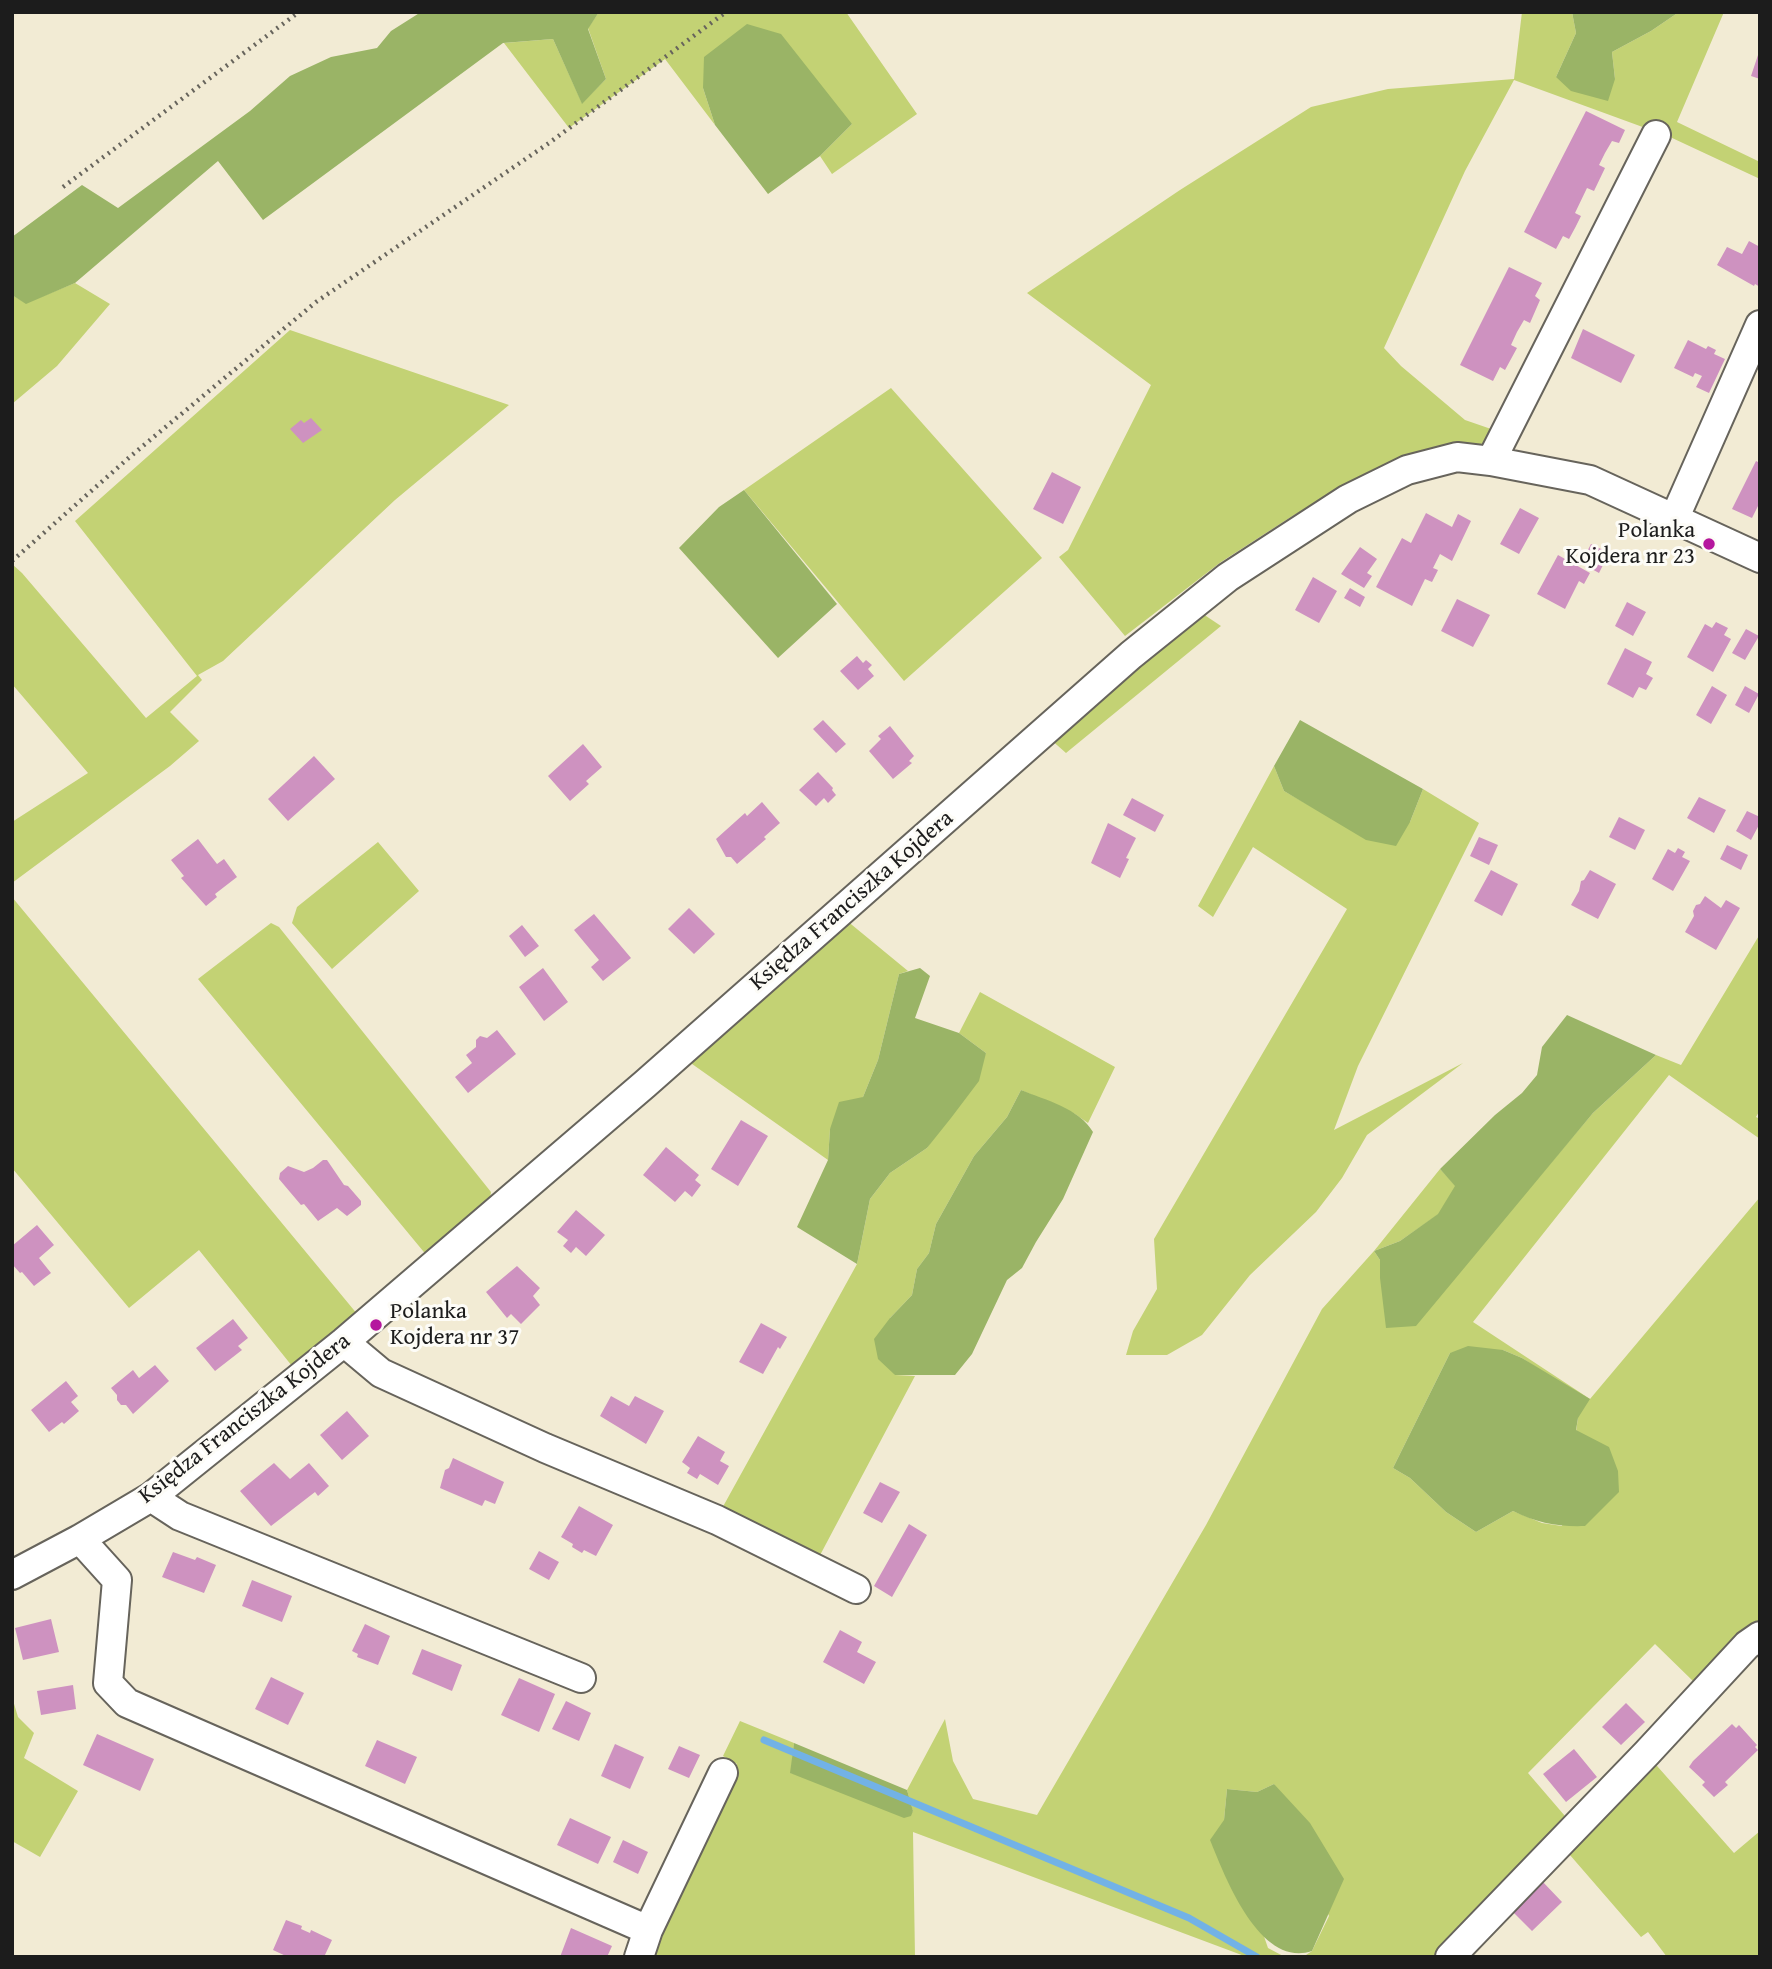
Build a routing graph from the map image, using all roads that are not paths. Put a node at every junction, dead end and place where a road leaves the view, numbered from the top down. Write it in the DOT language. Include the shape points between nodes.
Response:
graph roads {
  1 [pos="1656,135"];
  2 [pos="1760,325"];
  3 [pos="1491,461"];
  4 [pos="1675,517"];
  5 [pos="1760,558"];
  6 [pos="344,1342"];
  7 [pos="151,1497"];
  8 [pos="80,1539"];
  9 [pos="12,1575"];
  10 [pos="856,1589"];
  11 [pos="1760,1636"];
  12 [pos="581,1678"];
  13 [pos="723,1773"];
  14 [pos="648,1930"];
  15 [pos="639,1957"];
  16 [pos="1450,1957"];
  1 -- 3 [label="street"];
  2 -- 4 [label="street"];
  3 -- 4 [label="street, Księdza Franciszka Kojdera" via="1590,480"];
  3 -- 6 [label="street, Księdza Franciszka Kojdera" via="1457,457 1407,470 1348,499 1228,576 1131,655 645,1084"];
  4 -- 5 [label="street, Księdza Franciszka Kojdera"];
  6 -- 7 [label="street, Księdza Franciszka Kojdera"];
  6 -- 10 [label="street" via="381,1373 717,1520"];
  7 -- 8 [label="street, Księdza Franciszka Kojdera"];
  7 -- 12 [label="street" via="180,1516"];
  8 -- 9 [label="street, Księdza Franciszka Kojdera"];
  8 -- 14 [label="street" via="117,1580 108,1683 127,1703"];
  11 -- 16 [label="street"];
  13 -- 14 [label="street"];
  14 -- 15 [label="street"];
}
